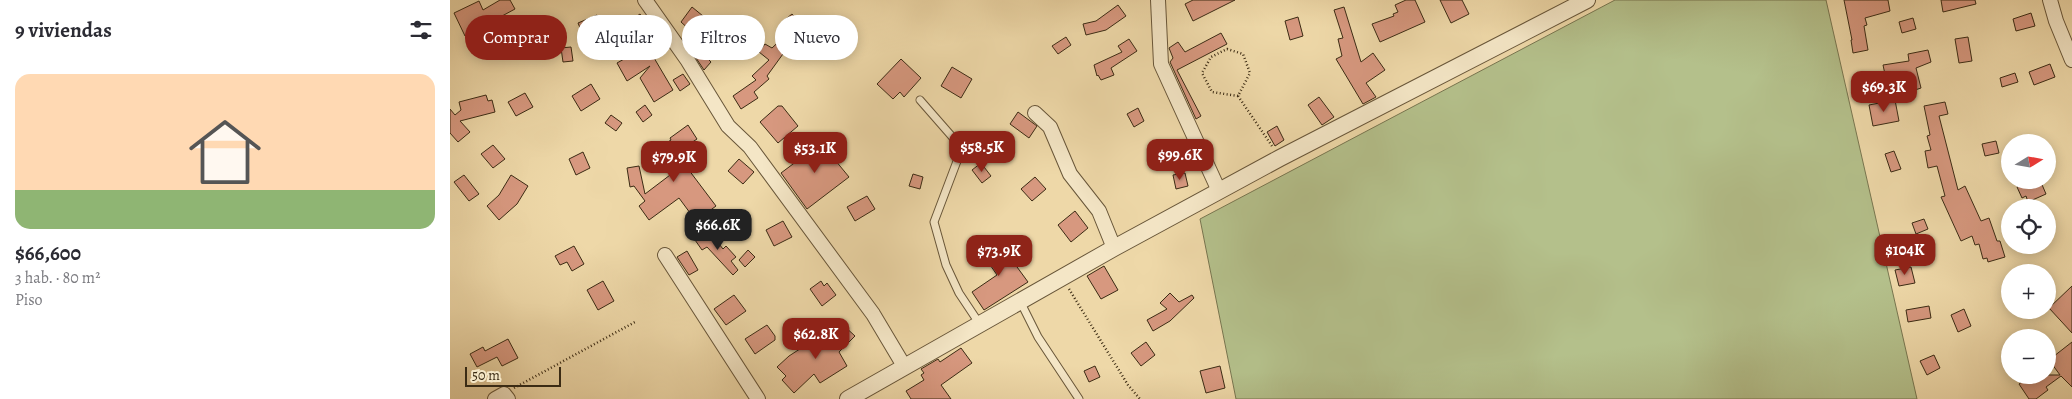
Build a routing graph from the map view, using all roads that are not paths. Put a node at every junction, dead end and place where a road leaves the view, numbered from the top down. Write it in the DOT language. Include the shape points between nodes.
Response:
graph roads {
  1 [pos="645,0"];
  2 [pos="1158,0"];
  3 [pos="1587,0"];
  4 [pos="2050,0"];
  5 [pos="2072,60"];
  6 [pos="920,100"];
  7 [pos="1035,113"];
  8 [pos="1218,191"];
  9 [pos="1114,248"];
  10 [pos="666,256"];
  11 [pos="1020,301"];
  12 [pos="980,324"];
  13 [pos="904,366"];
  14 [pos="758,399"];
  15 [pos="848,399"];
  16 [pos="1079,399"];
  1 -- 13 [label="street" via="728,126 750,147 873,314"];
  2 -- 8 [label="street" via="1161,64"];
  3 -- 8 [label="street"];
  4 -- 5 [label="street"];
  6 -- 12 [label="lane" via="962,148 934,222 946,265 959,293"];
  7 -- 9 [label="street" via="1050,127 1070,174 1099,211"];
  8 -- 9 [label="street"];
  9 -- 11 [label="street"];
  10 -- 14 [label="street"];
  11 -- 12 [label="street"];
  11 -- 16 [label="lane" via="1038,337"];
  12 -- 13 [label="street"];
  13 -- 15 [label="street"];
}
